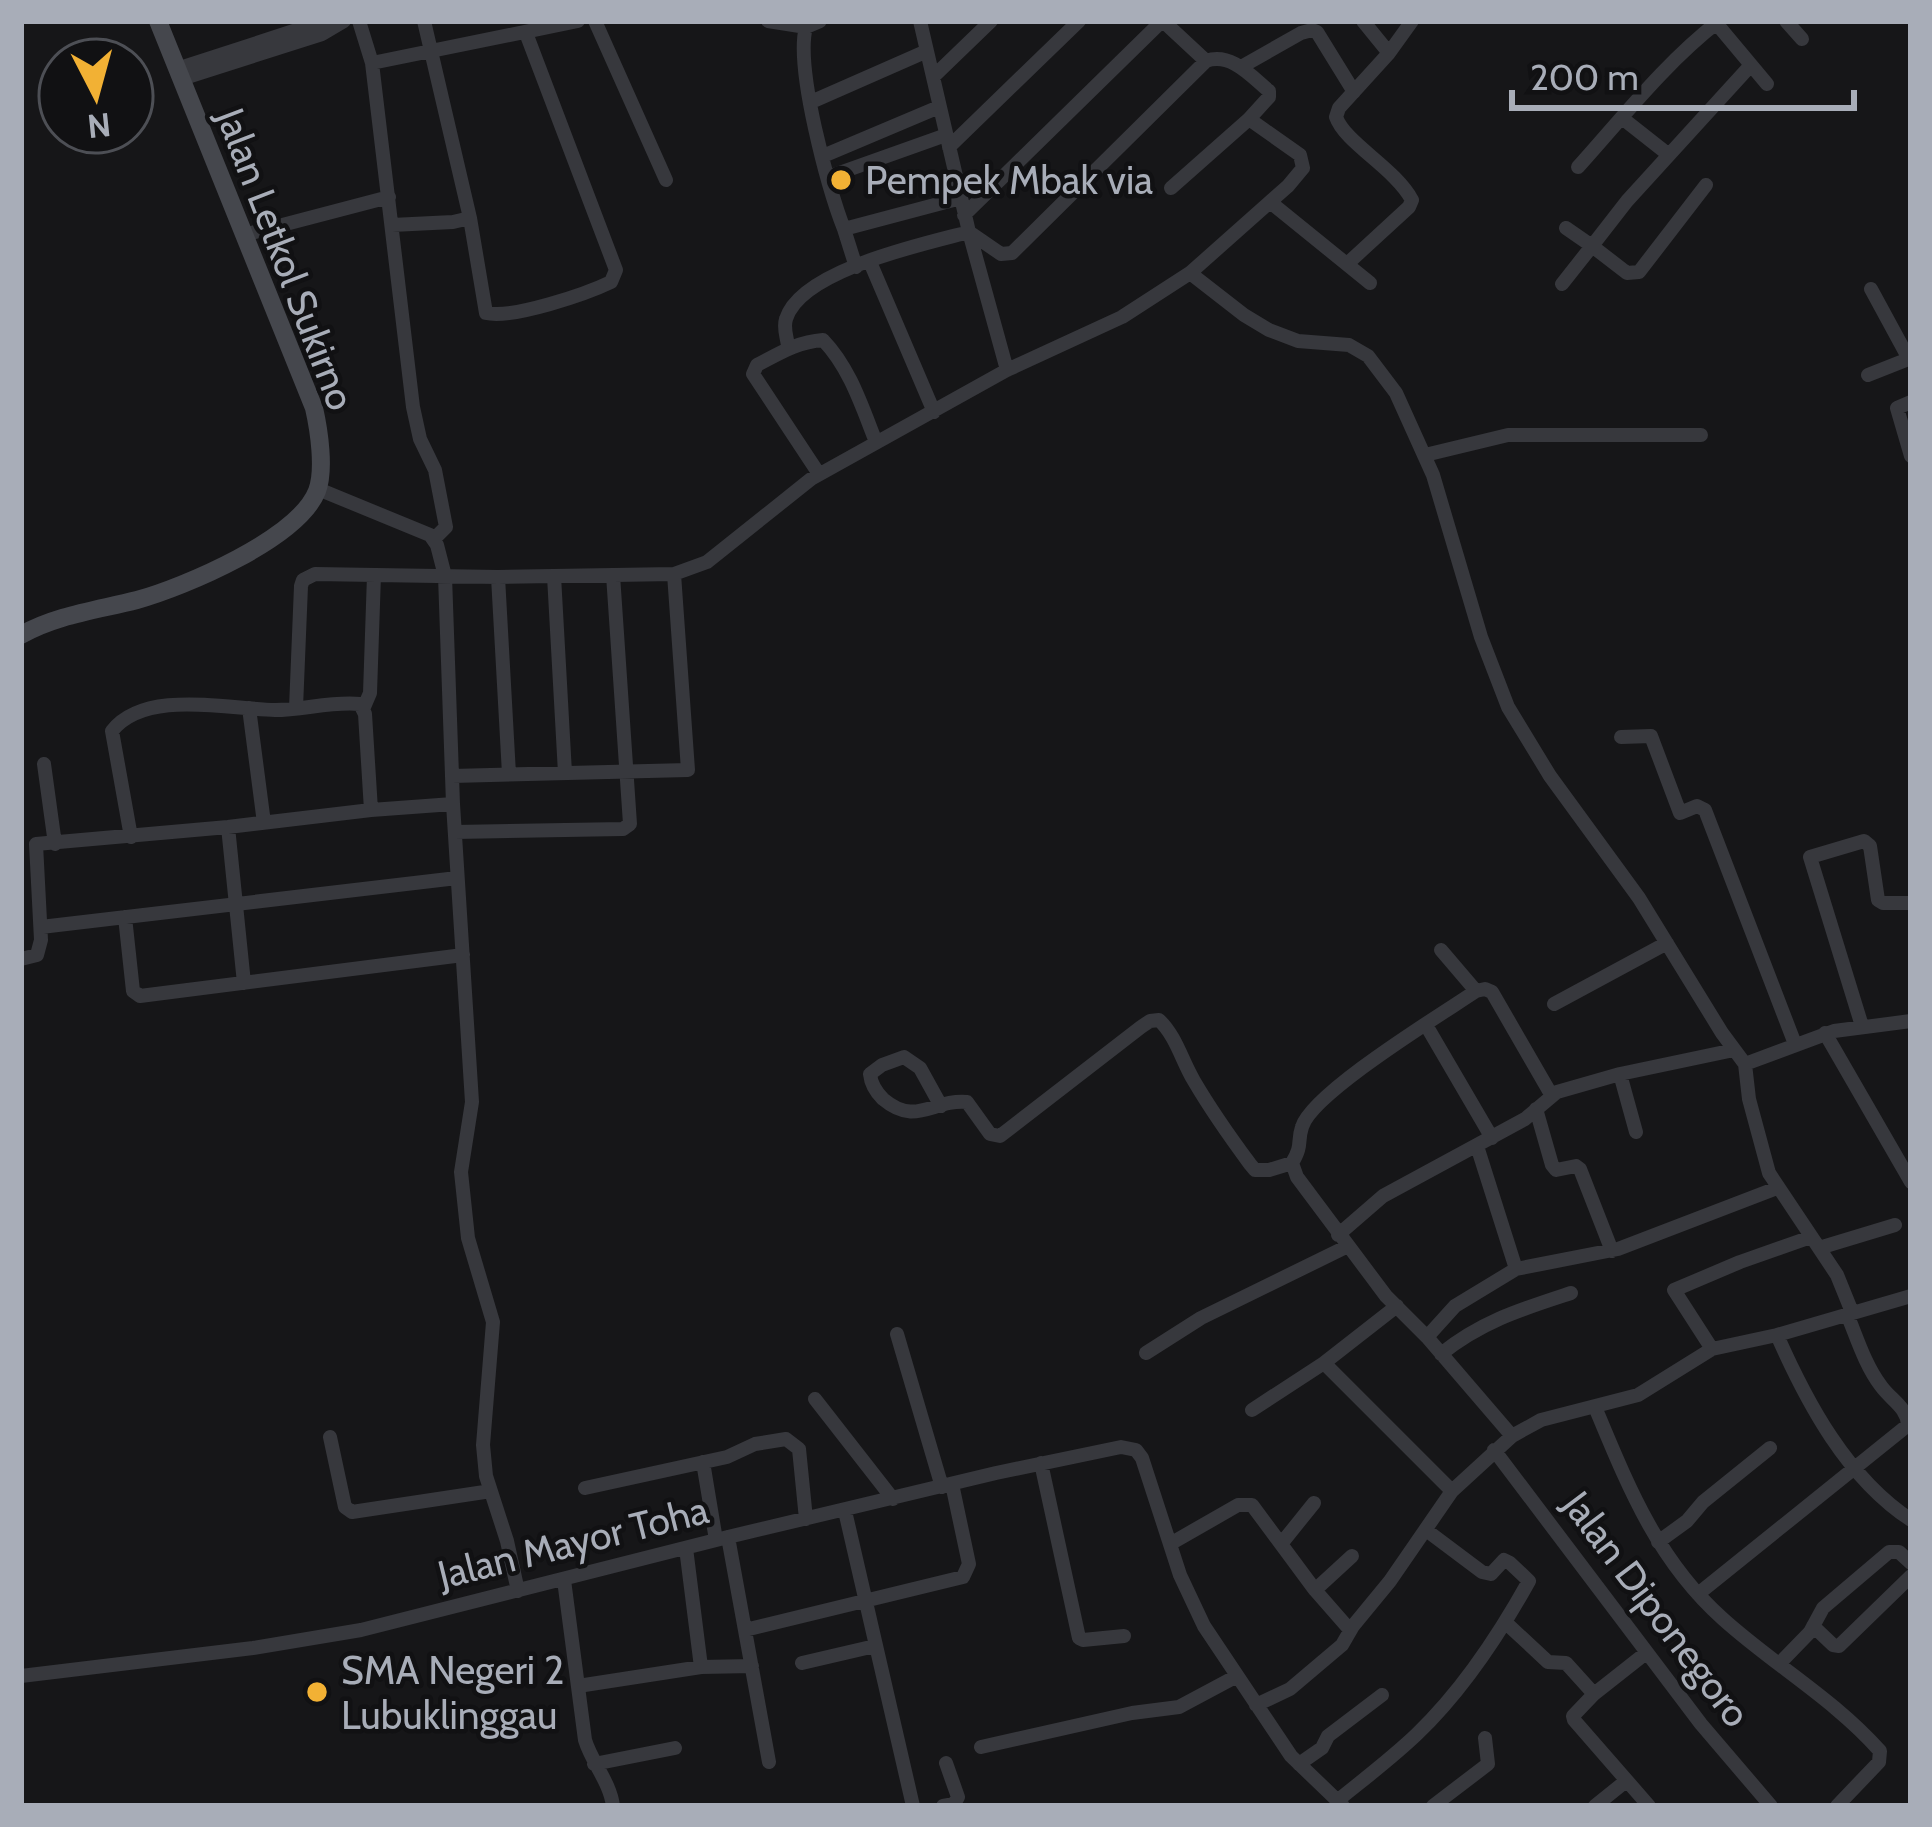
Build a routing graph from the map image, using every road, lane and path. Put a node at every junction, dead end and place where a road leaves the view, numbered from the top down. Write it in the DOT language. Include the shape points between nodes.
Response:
graph roads {
  1 [pos="158,21"];
  2 [pos="359,21"];
  3 [pos="424,21"];
  4 [pos="578,21"];
  5 [pos="596,21"];
  6 [pos="768,21"];
  7 [pos="920,21"];
  8 [pos="991,21"];
  9 [pos="1079,21"];
  10 [pos="1162,21"];
  11 [pos="1364,21"];
  12 [pos="1412,21"];
  13 [pos="1786,21"];
  14 [pos="343,22"];
  15 [pos="1718,22"];
  16 [pos="788,24"];
  17 [pos="813,24"];
  18 [pos="526,33"];
  19 [pos="1802,39"];
  20 [pos="927,51"];
  21 [pos="431,52"];
  22 [pos="1389,53"];
  23 [pos="1207,61"];
  24 [pos="372,63"];
  25 [pos="1751,65"];
  26 [pos="1241,67"];
  27 [pos="179,74"];
  28 [pos="933,77"];
  29 [pos="1767,84"];
  30 [pos="1354,92"];
  31 [pos="812,103"];
  32 [pos="939,107"];
  33 [pos="1622,118"];
  34 [pos="1249,119"];
  35 [pos="947,141"];
  36 [pos="1669,155"];
  37 [pos="823,156"];
  38 [pos="1578,167"];
  39 [pos="828,177"];
  40 [pos="666,180"];
  41 [pos="1706,185"];
  42 [pos="1171,188"];
  43 [pos="389,197"];
  44 [pos="961,198"];
  45 [pos="1270,202"];
  46 [pos="964,215"];
  47 [pos="470,218"];
  48 [pos="392,225"];
  49 [pos="1566,228"];
  50 [pos="844,229"];
  51 [pos="969,232"];
  52 [pos="244,236"];
  53 [pos="1592,246"];
  54 [pos="1347,263"];
  55 [pos="863,264"];
  56 [pos="1190,272"];
  57 [pos="1370,283"];
  58 [pos="1562,284"];
  59 [pos="1871,289"];
  60 [pos="788,346"];
  61 [pos="1910,358"];
  62 [pos="1007,370"];
  63 [pos="1868,375"];
  64 [pos="1911,402"];
  65 [pos="934,412"];
  66 [pos="1701,435"];
  67 [pos="877,442"];
  68 [pos="1425,455"];
  69 [pos="1911,456"];
  70 [pos="819,474"];
  71 [pos="318,489"];
  72 [pos="434,538"];
  73 [pos="674,574"];
  74 [pos="374,575"];
  75 [pos="614,575"];
  76 [pos="445,576"];
  77 [pos="554,576"];
  78 [pos="498,577"];
  79 [pos="21,635"];
  80 [pos="249,707"];
  81 [pos="364,707"];
  82 [pos="296,708"];
  83 [pos="1621,737"];
  84 [pos="44,764"];
  85 [pos="626,772"];
  86 [pos="565,773"];
  87 [pos="509,774"];
  88 [pos="452,776"];
  89 [pos="454,804"];
  90 [pos="371,810"];
  91 [pos="264,823"];
  92 [pos="228,827"];
  93 [pos="455,832"];
  94 [pos="131,837"];
  95 [pos="56,844"];
  96 [pos="29,845"];
  97 [pos="458,878"];
  98 [pos="1911,903"];
  99 [pos="236,905"];
  100 [pos="124,917"];
  101 [pos="41,927"];
  102 [pos="1667,943"];
  103 [pos="1441,950"];
  104 [pos="463,955"];
  105 [pos="21,959"];
  106 [pos="244,983"];
  107 [pos="1476,992"];
  108 [pos="1554,1004"];
  109 [pos="1911,1021"];
  110 [pos="1426,1025"];
  111 [pos="1862,1026"];
  112 [pos="1825,1034"];
  113 [pos="1795,1044"];
  114 [pos="1735,1050"];
  115 [pos="1744,1064"];
  116 [pos="1620,1074"];
  117 [pos="1552,1096"];
  118 [pos="940,1106"];
  119 [pos="1536,1109"];
  120 [pos="1636,1132"];
  121 [pos="1492,1138"];
  122 [pos="1477,1146"];
  123 [pos="1292,1163"];
  124 [pos="1911,1182"];
  125 [pos="1777,1188"];
  126 [pos="1895,1225"];
  127 [pos="1343,1240"];
  128 [pos="1815,1242"];
  129 [pos="1612,1251"];
  130 [pos="1516,1269"];
  131 [pos="1571,1293"];
  132 [pos="1911,1295"];
  133 [pos="1397,1306"];
  134 [pos="1850,1313"];
  135 [pos="897,1334"];
  136 [pos="1777,1335"];
  137 [pos="1427,1337"];
  138 [pos="1712,1349"];
  139 [pos="1146,1353"];
  140 [pos="1441,1354"];
  141 [pos="1324,1363"];
  142 [pos="815,1399"];
  143 [pos="1595,1406"];
  144 [pos="1252,1410"];
  145 [pos="1513,1436"];
  146 [pos="330,1437"];
  147 [pos="1770,1448"];
  148 [pos="1495,1450"];
  149 [pos="703,1462"];
  150 [pos="1041,1462"];
  151 [pos="1854,1468"];
  152 [pos="947,1485"];
  153 [pos="585,1488"];
  154 [pos="491,1491"];
  155 [pos="1452,1491"];
  156 [pos="893,1498"];
  157 [pos="1314,1503"];
  158 [pos="844,1510"];
  159 [pos="806,1519"];
  160 [pos="1911,1520"];
  161 [pos="1426,1530"];
  162 [pos="722,1538"];
  163 [pos="1658,1542"];
  164 [pos="1170,1544"];
  165 [pos="1281,1544"];
  166 [pos="686,1548"];
  167 [pos="1352,1556"];
  168 [pos="1911,1563"];
  169 [pos="1911,1576"];
  170 [pos="564,1580"];
  171 [pos="1315,1590"];
  172 [pos="518,1591"];
  173 [pos="1698,1594"];
  174 [pos="864,1602"];
  175 [pos="1505,1622"];
  176 [pos="1813,1626"];
  177 [pos="745,1630"];
  178 [pos="1350,1630"];
  179 [pos="1124,1636"];
  180 [pos="875,1646"];
  181 [pos="1646,1653"];
  182 [pos="802,1663"];
  183 [pos="1780,1664"];
  184 [pos="752,1666"];
  185 [pos="701,1667"];
  186 [pos="21,1676"];
  187 [pos="1237,1676"];
  188 [pos="578,1686"];
  189 [pos="1594,1694"];
  190 [pos="1382,1695"];
  191 [pos="1256,1705"];
  192 [pos="1485,1738"];
  193 [pos="981,1747"];
  194 [pos="675,1748"];
  195 [pos="769,1762"];
  196 [pos="946,1763"];
  197 [pos="594,1764"];
  198 [pos="1299,1764"];
  199 [pos="1626,1781"];
  200 [pos="1340,1804"];
  201 [pos="613,1806"];
  202 [pos="913,1806"];
  203 [pos="943,1806"];
  204 [pos="1433,1806"];
  205 [pos="1594,1806"];
  206 [pos="1649,1806"];
  207 [pos="1771,1806"];
  208 [pos="1837,1806"];
  1 -- 27 [label="main road, Jalan Letkol Sukirno"];
  2 -- 24 [label="street"];
  3 -- 21 [label="street"];
  4 -- 18 [label="street"];
  5 -- 40 [label="street"];
  6 -- 16 [label="street"];
  7 -- 20 [label="street"];
  8 -- 28 [label="street"];
  9 -- 35 [label="street"];
  10 -- 23 [label="street"];
  10 -- 46 [label="street"];
  11 -- 22 [label="street"];
  12 -- 22 [label="street"];
  13 -- 19 [label="street"];
  14 -- 27 [label="street"];
  15 -- 25 [label="street"];
  15 -- 33 [label="street"];
  16 -- 17 [label="street"];
  17 -- 31 [label="street" via="802,53"];
  18 -- 21 [label="street"];
  18 -- 47 [label="street" via="616,270 598,289 486,313"];
  20 -- 28 [label="street"];
  20 -- 31 [label="street"];
  21 -- 24 [label="street"];
  21 -- 47 [label="street"];
  22 -- 30 [label="street"];
  23 -- 26 [label="street"];
  23 -- 51 [label="street" via="1012,253"];
  24 -- 43 [label="street"];
  25 -- 29 [label="street"];
  25 -- 36 [label="street"];
  26 -- 30 [label="street" via="1312,29"];
  26 -- 34 [label="street" via="1269,92"];
  27 -- 52 [label="main road, Jalan Letkol Sukirno"];
  28 -- 32 [label="street"];
  30 -- 54 [label="street" via="1337,124 1412,200"];
  31 -- 37 [label="street"];
  32 -- 35 [label="street"];
  32 -- 37 [label="street"];
  33 -- 36 [label="street"];
  33 -- 38 [label="street"];
  34 -- 42 [label="street"];
  34 -- 45 [label="street" via="1304,161"];
  35 -- 39 [label="street"];
  35 -- 44 [label="street"];
  36 -- 53 [label="street"];
  37 -- 39 [label="street"];
  39 -- 50 [label="street"];
  41 -- 53 [label="street" via="1639,272 1627,273"];
  43 -- 48 [label="street"];
  43 -- 52 [label="street"];
  44 -- 46 [label="street"];
  44 -- 50 [label="street"];
  45 -- 54 [label="street"];
  45 -- 56 [label="street"];
  46 -- 51 [label="street"];
  47 -- 48 [label="street"];
  48 -- 72 [label="street" via="413,407 446,527"];
  49 -- 53 [label="street"];
  50 -- 55 [label="street"];
  51 -- 55 [label="street"];
  51 -- 62 [label="street"];
  52 -- 71 [label="main road, Jalan Letkol Sukirno" via="314,408"];
  53 -- 58 [label="street"];
  54 -- 57 [label="street"];
  55 -- 60 [label="street" via="796,300 785,321"];
  55 -- 65 [label="street"];
  56 -- 62 [label="street" via="1122,317"];
  56 -- 68 [label="street" via="1269,330 1368,356"];
  59 -- 61 [label="street"];
  60 -- 67 [label="street" via="823,340 847,371"];
  60 -- 70 [label="street" via="753,374"];
  61 -- 63 [label="street"];
  62 -- 65 [label="street"];
  64 -- 69 [label="street" via="1898,408"];
  65 -- 67 [label="street"];
  66 -- 68 [label="street" via="1508,435"];
  67 -- 70 [label="street"];
  68 -- 102 [label="street" via="1508,707"];
  70 -- 73 [label="street" via="707,562"];
  71 -- 72 [label="street"];
  71 -- 79 [label="main road" via="268,541 212,571"];
  72 -- 76 [label="street"];
  73 -- 75 [label="street"];
  73 -- 85 [label="street" via="688,769"];
  74 -- 76 [label="street"];
  74 -- 81 [label="street"];
  74 -- 82 [label="street" via="304,580"];
  75 -- 77 [label="street"];
  75 -- 85 [label="street"];
  76 -- 78 [label="street"];
  76 -- 88 [label="street"];
  77 -- 78 [label="street"];
  77 -- 86 [label="street"];
  78 -- 87 [label="street"];
  80 -- 82 [label="street"];
  80 -- 91 [label="street"];
  80 -- 94 [label="street" via="158,706 114,727"];
  81 -- 82 [label="street"];
  81 -- 90 [label="street"];
  83 -- 113 [label="street" via="1651,736 1680,813 1705,810"];
  84 -- 95 [label="street"];
  85 -- 86 [label="street"];
  85 -- 93 [label="street" via="627,828"];
  86 -- 87 [label="street"];
  87 -- 88 [label="street"];
  88 -- 89 [label="street"];
  89 -- 90 [label="street"];
  89 -- 93 [label="street"];
  90 -- 91 [label="street"];
  91 -- 92 [label="street"];
  92 -- 94 [label="street"];
  92 -- 99 [label="street"];
  93 -- 97 [label="street"];
  94 -- 95 [label="street"];
  95 -- 96 [label="street"];
  96 -- 101 [label="street"];
  97 -- 99 [label="street"];
  97 -- 104 [label="street"];
  98 -- 111 [label="street" via="1878,900 1864,841 1810,857"];
  99 -- 100 [label="street"];
  99 -- 106 [label="street"];
  100 -- 101 [label="street"];
  100 -- 106 [label="street" via="136,996"];
  101 -- 105 [label="street" via="38,955"];
  102 -- 108 [label="street"];
  102 -- 114 [label="street"];
  103 -- 107 [label="street"];
  104 -- 106 [label="street"];
  104 -- 154 [label="street" via="472,1113 461,1172 468,1238 493,1322 483,1444"];
  107 -- 110 [label="street"];
  107 -- 117 [label="street" via="1492,992"];
  109 -- 111 [label="street"];
  110 -- 121 [label="street"];
  110 -- 123 [label="street" via="1314,1109"];
  111 -- 112 [label="street"];
  112 -- 113 [label="street"];
  112 -- 124 [label="street"];
  113 -- 115 [label="street"];
  114 -- 115 [label="street"];
  114 -- 116 [label="street"];
  115 -- 125 [label="street"];
  116 -- 117 [label="street"];
  116 -- 120 [label="street"];
  117 -- 119 [label="street"];
  118 -- 118 [label="street" via="901,1111 869,1074 904,1058 920,1068"];
  118 -- 123 [label="street" via="967,1102 1000,1136 1160,1020 1250,1164 1261,1171"];
  119 -- 121 [label="street"];
  119 -- 129 [label="street" via="1552,1165 1580,1169"];
  121 -- 122 [label="street"];
  122 -- 127 [label="street" via="1383,1196"];
  122 -- 130 [label="street"];
  123 -- 127 [label="street"];
  125 -- 128 [label="street"];
  125 -- 129 [label="street"];
  126 -- 128 [label="street"];
  127 -- 133 [label="street"];
  127 -- 139 [label="street"];
  128 -- 134 [label="street"];
  128 -- 138 [label="street" via="1674,1290"];
  129 -- 130 [label="street"];
  130 -- 137 [label="street" via="1455,1306"];
  131 -- 140 [label="street" via="1492,1319"];
  132 -- 134 [label="street"];
  133 -- 137 [label="street"];
  133 -- 141 [label="street"];
  134 -- 136 [label="street"];
  134 -- 151 [label="street" via="1873,1373 1909,1418"];
  135 -- 152 [label="street"];
  136 -- 138 [label="street"];
  136 -- 151 [label="street" via="1807,1401"];
  137 -- 140 [label="street"];
  138 -- 143 [label="street" via="1638,1395"];
  140 -- 145 [label="street"];
  141 -- 144 [label="street"];
  141 -- 155 [label="street"];
  142 -- 156 [label="street"];
  143 -- 145 [label="street"];
  143 -- 163 [label="street"];
  145 -- 148 [label="street"];
  146 -- 154 [label="street" via="352,1513"];
  147 -- 163 [label="street"];
  148 -- 155 [label="street"];
  148 -- 181 [label="street, Jalan Diponegoro"];
  149 -- 153 [label="street"];
  149 -- 159 [label="street" via="792,1441 800,1449"];
  149 -- 162 [label="street"];
  150 -- 152 [label="street, Jalan Mayor Toha"];
  150 -- 164 [label="street, Jalan Mayor Toha" via="1111,1447 1136,1450"];
  150 -- 179 [label="street" via="1078,1638"];
  151 -- 160 [label="street"];
  151 -- 173 [label="street"];
  152 -- 156 [label="street, Jalan Mayor Toha"];
  152 -- 174 [label="street" via="967,1573"];
  154 -- 172 [label="street"];
  155 -- 161 [label="street"];
  156 -- 158 [label="street, Jalan Mayor Toha"];
  157 -- 165 [label="street"];
  158 -- 159 [label="street, Jalan Mayor Toha"];
  158 -- 174 [label="street"];
  159 -- 162 [label="street, Jalan Mayor Toha"];
  161 -- 175 [label="street" via="1482,1572 1491,1574 1504,1560 1527,1578"];
  161 -- 178 [label="street"];
  162 -- 166 [label="street, Jalan Mayor Toha"];
  162 -- 177 [label="street"];
  163 -- 173 [label="street"];
  164 -- 165 [label="street" via="1248,1504"];
  164 -- 187 [label="street" via="1194,1609"];
  165 -- 171 [label="street"];
  166 -- 170 [label="street, Jalan Mayor Toha"];
  166 -- 185 [label="street"];
  167 -- 171 [label="street"];
  168 -- 176 [label="street" via="1888,1552"];
  169 -- 176 [label="street" via="1838,1646"];
  170 -- 172 [label="street, Jalan Mayor Toha"];
  170 -- 188 [label="street"];
  171 -- 178 [label="street"];
  172 -- 186 [label="street, Jalan Mayor Toha" via="310,1640"];
  173 -- 183 [label="street"];
  174 -- 177 [label="street"];
  174 -- 180 [label="street"];
  175 -- 189 [label="street" via="1548,1662 1566,1663"];
  175 -- 200 [label="street" via="1449,1701"];
  176 -- 183 [label="street"];
  177 -- 184 [label="street"];
  178 -- 191 [label="street" via="1293,1686"];
  180 -- 182 [label="street"];
  180 -- 202 [label="street"];
  181 -- 189 [label="street"];
  181 -- 207 [label="street, Jalan Diponegoro"];
  183 -- 208 [label="street" via="1880,1750 1879,1762"];
  184 -- 185 [label="street"];
  184 -- 195 [label="street"];
  185 -- 188 [label="street"];
  187 -- 191 [label="street"];
  187 -- 193 [label="street" via="1179,1707"];
  188 -- 197 [label="street"];
  189 -- 199 [label="street" via="1574,1720"];
  190 -- 198 [label="street"];
  191 -- 198 [label="street"];
  192 -- 204 [label="street" via="1488,1763"];
  194 -- 197 [label="street"];
  196 -- 203 [label="street" via="958,1797"];
  197 -- 201 [label="street"];
  198 -- 200 [label="street"];
  199 -- 205 [label="street"];
  199 -- 206 [label="street"];
}
